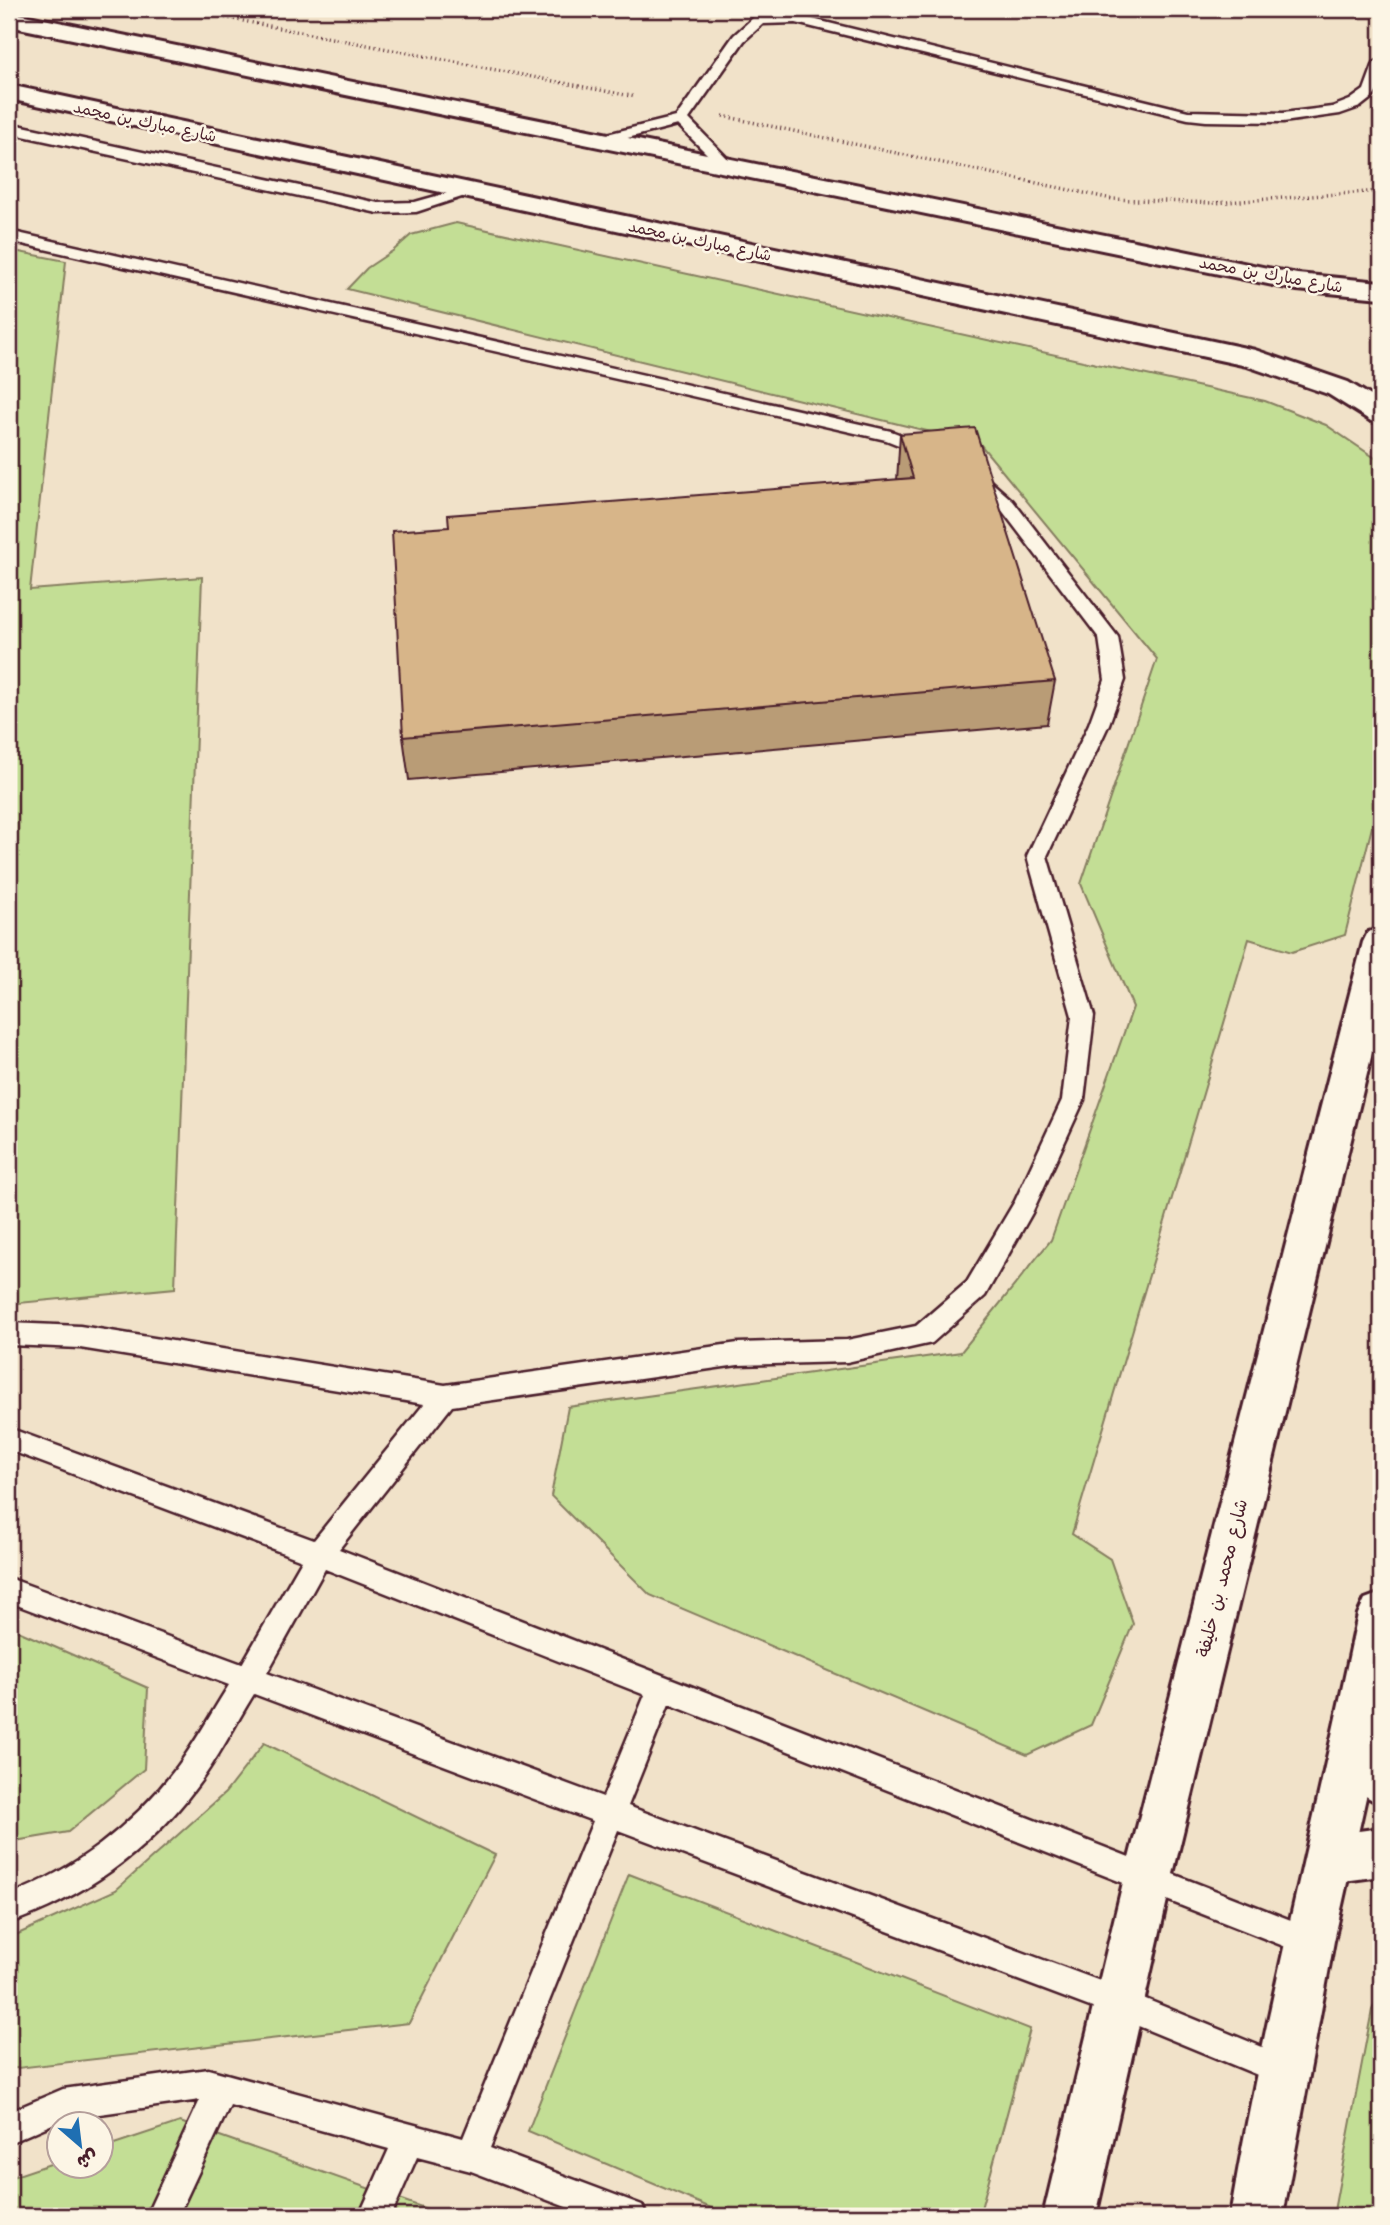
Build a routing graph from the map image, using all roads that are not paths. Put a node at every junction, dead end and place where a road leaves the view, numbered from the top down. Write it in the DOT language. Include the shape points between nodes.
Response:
graph roads {
  1 [pos="9,19"];
  2 [pos="1381,62"];
  3 [pos="9,92"];
  4 [pos="685,114"];
  5 [pos="9,128"];
  6 [pos="604,139"];
  7 [pos="725,164"];
  8 [pos="472,191"];
  9 [pos="9,236"];
  10 [pos="1381,290"];
  11 [pos="1381,415"];
  12 [pos="956,463"];
  13 [pos="1381,942"];
  14 [pos="9,1334"];
  15 [pos="445,1396"];
  16 [pos="9,1439"];
  17 [pos="319,1554"];
  18 [pos="9,1590"];
  19 [pos="1381,1614"];
  20 [pos="249,1678"];
  21 [pos="662,1687"];
  22 [pos="1367,1768"];
  23 [pos="611,1812"];
  24 [pos="1381,1852"];
  25 [pos="1329,1859"];
  26 [pos="1148,1878"];
  27 [pos="9,1909"];
  28 [pos="1309,1941"];
  29 [pos="1119,2003"];
  30 [pos="1284,2071"];
  31 [pos="222,2088"];
  32 [pos="9,2128"];
  33 [pos="409,2140"];
  34 [pos="471,2156"];
  35 [pos="625,2215"];
  36 [pos="162,2216"];
  37 [pos="375,2216"];
  38 [pos="1069,2216"];
  39 [pos="1256,2216"];
  1 -- 6 [label="street, شارع مبارك بن محمد"];
  2 -- 4 [label="lane" via="1369,93 1347,109 1255,121 1188,115 796,19 759,20 739,38"];
  3 -- 8 [label="street, شارع مبارك بن محمد"];
  4 -- 6 [label="lane"];
  4 -- 7 [label="lane"];
  5 -- 8 [label="lane" via="378,208 416,207"];
  6 -- 7 [label="street, شارع مبارك بن محمد"];
  7 -- 10 [label="street, شارع مبارك بن محمد" via="1297,282"];
  8 -- 11 [label="street, شارع مبارك بن محمد" via="1255,359 1329,384"];
  9 -- 12 [label="lane" via="891,436"];
  12 -- 15 [label="lane" via="1007,505 1108,637 1115,680 1037,856 1083,1016 1073,1100 1024,1206 976,1289 923,1335 847,1351 738,1354"];
  13 -- 26 [label="street, شارع محمد بن خليفة"];
  14 -- 15 [label="lane" via="80,1337"];
  15 -- 17 [label="lane"];
  16 -- 17 [label="lane"];
  17 -- 20 [label="lane"];
  17 -- 21 [label="lane"];
  18 -- 20 [label="lane"];
  19 -- 22 [label="street"];
  20 -- 23 [label="lane"];
  20 -- 27 [label="lane" via="184,1781 123,1846 47,1895"];
  21 -- 23 [label="lane"];
  21 -- 26 [label="lane"];
  22 -- 25 [label="street"];
  23 -- 29 [label="lane"];
  23 -- 34 [label="lane"];
  24 -- 25 [label="street"];
  25 -- 28 [label="street"];
  26 -- 28 [label="lane"];
  26 -- 29 [label="street, شارع محمد بن خليفة"];
  28 -- 30 [label="street"];
  29 -- 30 [label="lane"];
  29 -- 38 [label="street, شارع محمد بن خليفة"];
  30 -- 39 [label="street"];
  31 -- 32 [label="lane" via="208,2084 64,2104"];
  31 -- 33 [label="lane"];
  31 -- 36 [label="lane"];
  33 -- 34 [label="lane"];
  33 -- 37 [label="lane"];
  34 -- 35 [label="lane"];
}
